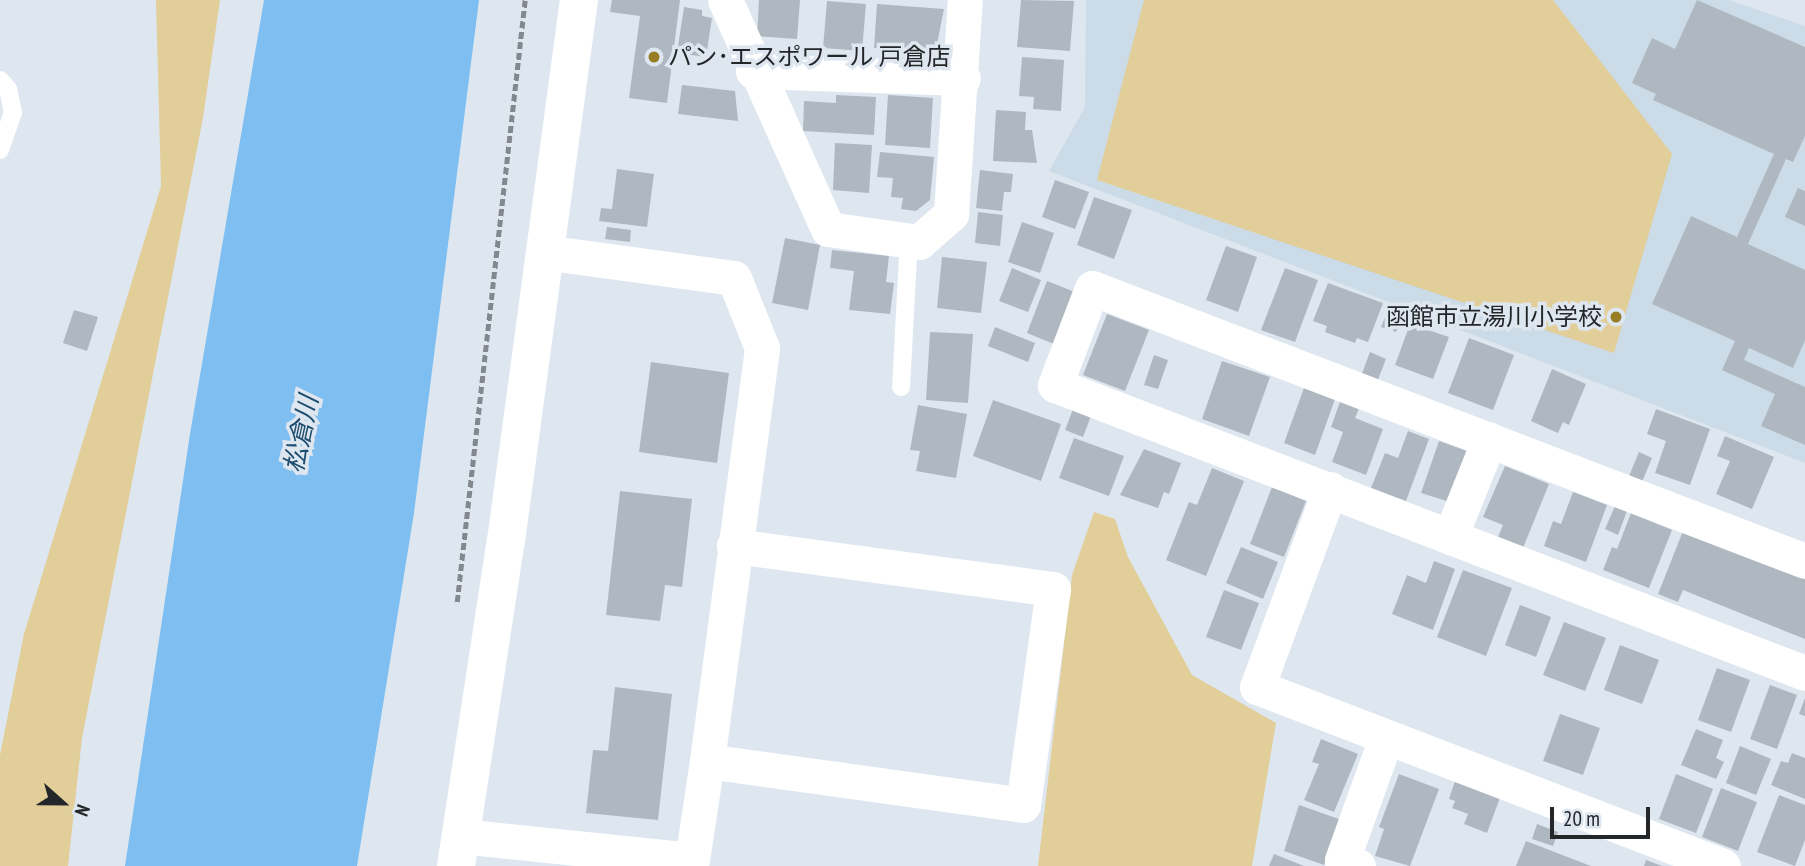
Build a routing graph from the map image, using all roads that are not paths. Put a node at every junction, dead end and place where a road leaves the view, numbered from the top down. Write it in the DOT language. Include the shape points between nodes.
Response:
graph roads {
  1 [pos="579,0"];
  2 [pos="725,0"];
  3 [pos="965,0"];
  4 [pos="753,71"];
  5 [pos="963,78"];
  6 [pos="0,80"];
  7 [pos="0,150"];
  8 [pos="909,240"];
  9 [pos="543,252"];
  10 [pos="901,387"];
  11 [pos="1489,440"];
  12 [pos="1330,489"];
  13 [pos="1450,537"];
  14 [pos="734,546"];
  15 [pos="1805,561"];
  16 [pos="1805,673"];
  17 [pos="1386,738"];
  18 [pos="707,761"];
  19 [pos="458,851"];
  20 [pos="1358,866"];
  21 [pos="1723,866"];
  1 -- 9 [label="street"];
  2 -- 4 [label="street"];
  3 -- 5 [label="street"];
  4 -- 5 [label="street"];
  4 -- 8 [label="street" via="828,229"];
  5 -- 8 [label="street" via="951,214 919,242"];
  6 -- 7 [label="lane" via="8,89 13,111"];
  8 -- 10 [label="lane"];
  9 -- 14 [label="street" via="734,278 762,348"];
  9 -- 19 [label="street" via="506,541"];
  11 -- 12 [label="street" via="1092,288 1055,385"];
  11 -- 13 [label="street"];
  11 -- 15 [label="street"];
  12 -- 13 [label="street"];
  12 -- 17 [label="street" via="1256,687"];
  13 -- 16 [label="street"];
  14 -- 18 [label="street"];
  14 -- 18 [label="street" via="1053,589 1023,805"];
  17 -- 20 [label="street" via="1342,860"];
  17 -- 21 [label="street"];
  18 -- 19 [label="street" via="692,860"];
}
